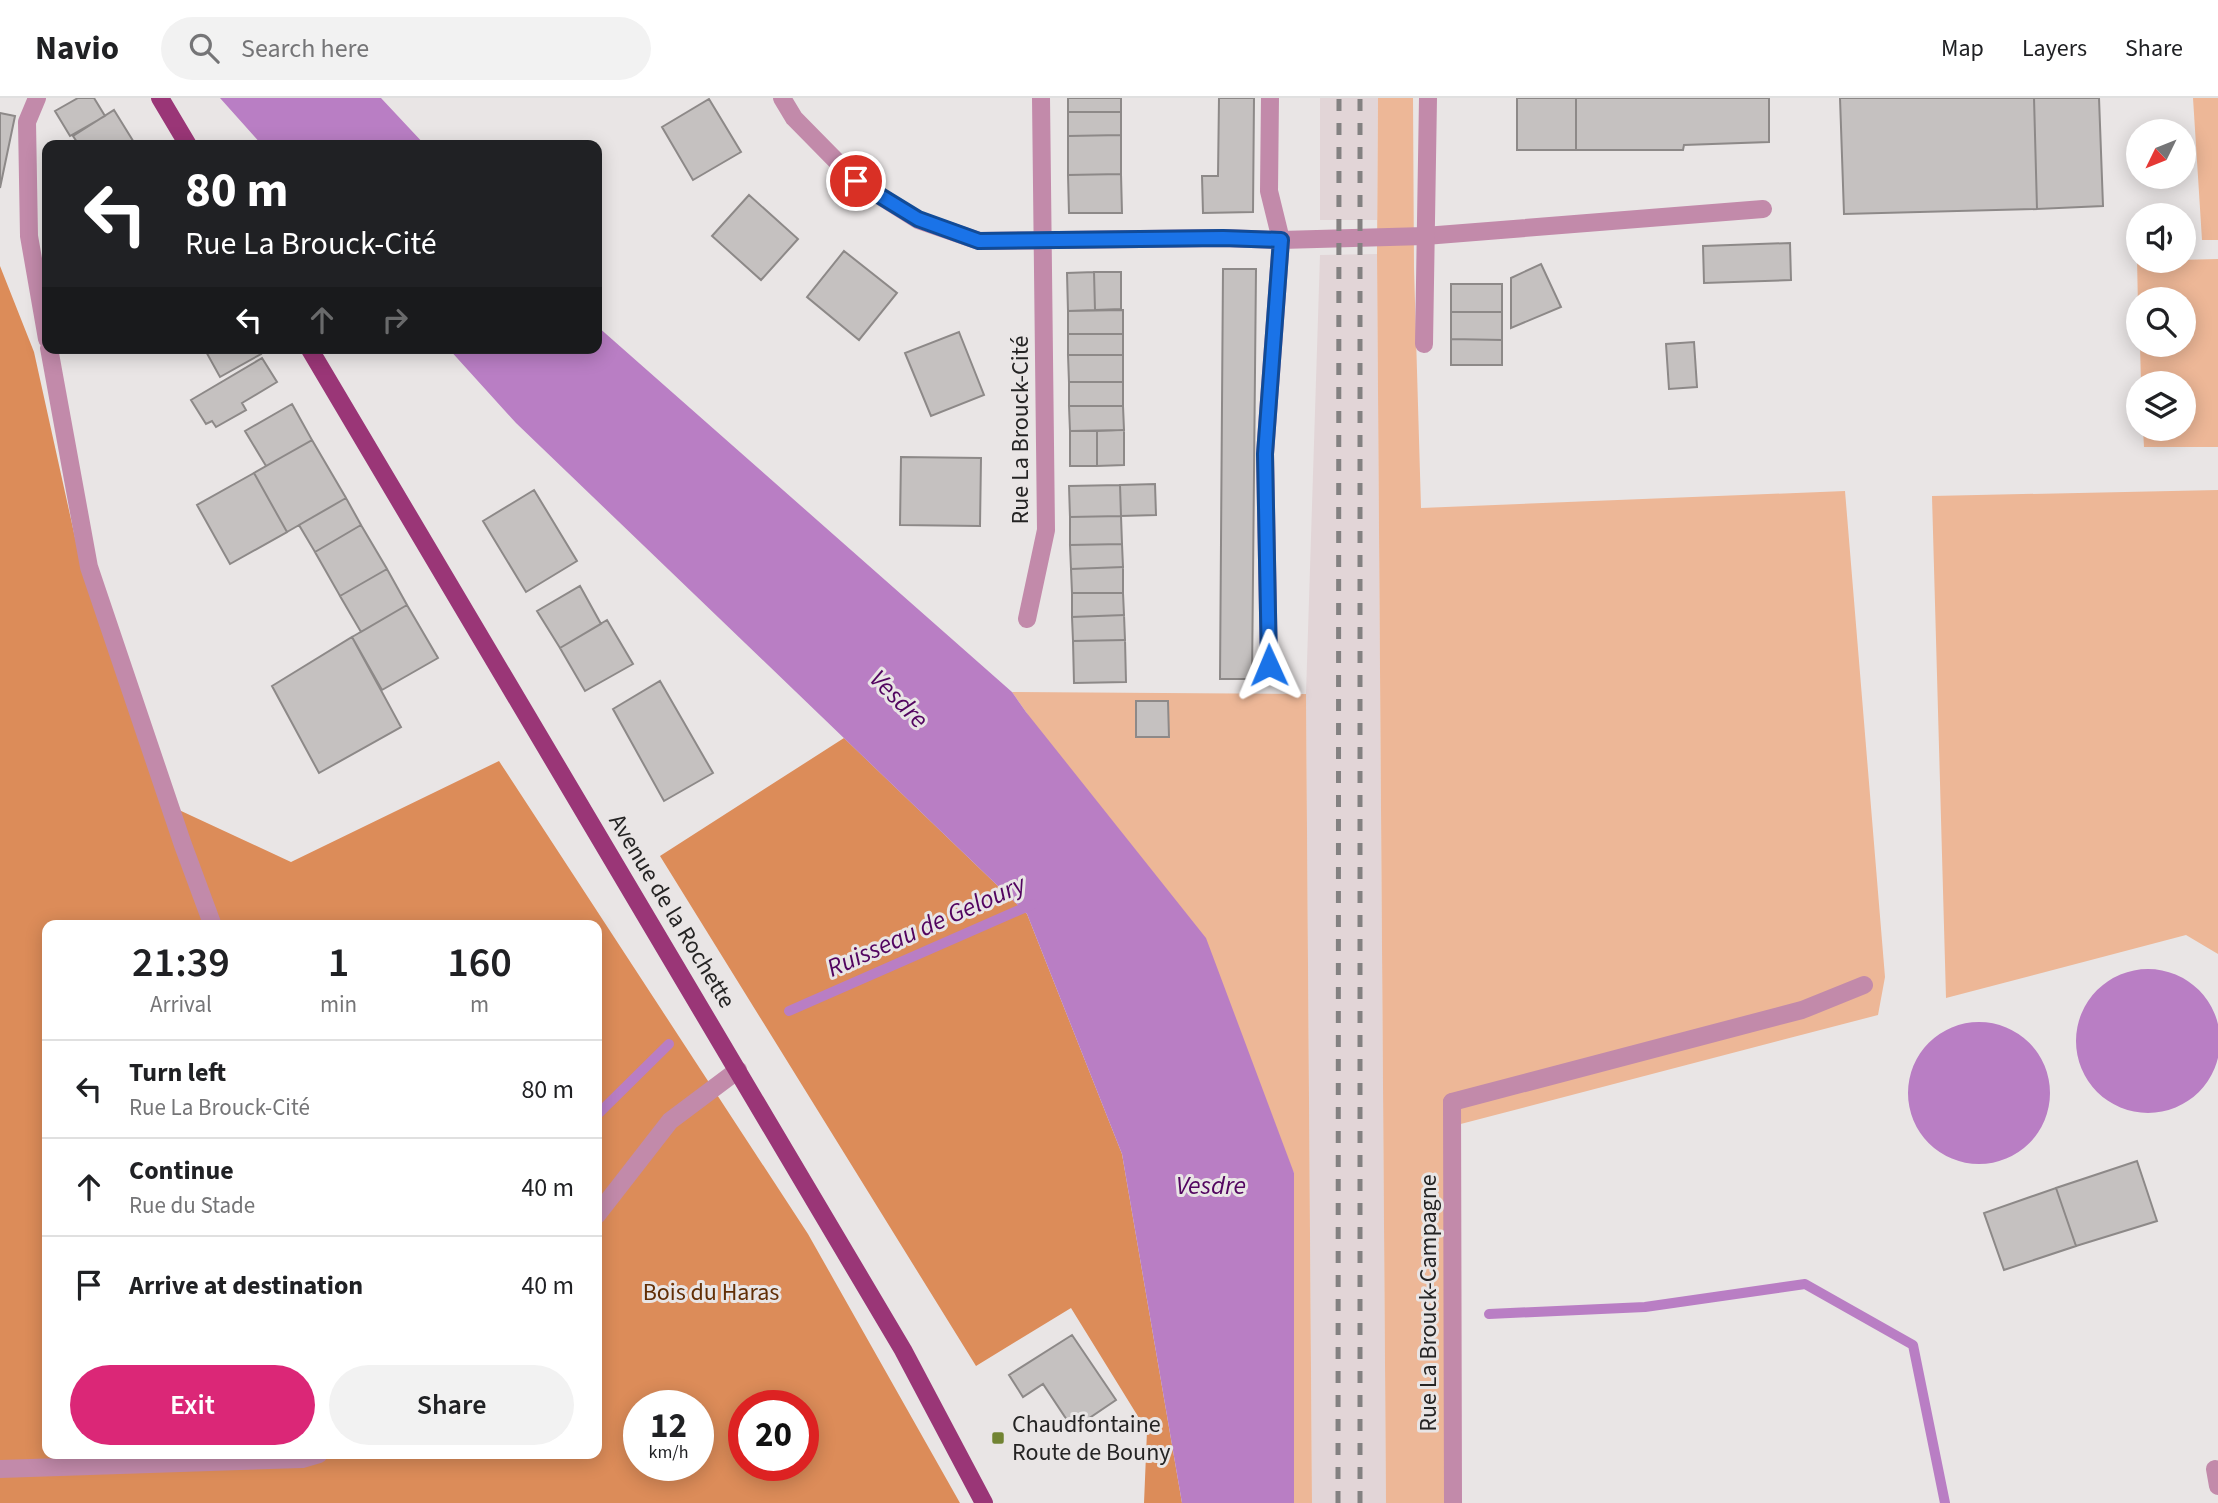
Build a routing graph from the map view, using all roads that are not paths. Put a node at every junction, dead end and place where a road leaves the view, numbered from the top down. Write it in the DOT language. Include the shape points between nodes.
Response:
graph roads {
  1 [pos="37,98"];
  2 [pos="160,98"];
  3 [pos="782,98"];
  4 [pos="1041,98"];
  5 [pos="1270,98"];
  6 [pos="1428,98"];
  7 [pos="185,140"];
  8 [pos="1763,209"];
  9 [pos="1425,236"];
  10 [pos="1043,240"];
  11 [pos="1281,240"];
  12 [pos="42,310"];
  13 [pos="1424,344"];
  14 [pos="50,354"];
  15 [pos="313,354"];
  16 [pos="1027,619"];
  17 [pos="1269,665"];
  18 [pos="211,920"];
  19 [pos="1864,985"];
  20 [pos="738,1070"];
  21 [pos="602,1209"];
  22 [pos="302,1459"];
  23 [pos="0,1469"];
  24 [pos="984,1503"];
  25 [pos="1453,1503"];
  1 -- 12 [label="street" via="27,122 29,236"];
  2 -- 7 [label="main road"];
  3 -- 10 [label="street" via="794,118 856,181 918,219 979,241"];
  4 -- 10 [label="street, Rue La Brouck-Cité"];
  5 -- 11 [label="street" via="1269,191"];
  6 -- 9 [label="street"];
  8 -- 9 [label="street"];
  9 -- 11 [label="street"];
  9 -- 13 [label="street"];
  10 -- 11 [label="street"];
  10 -- 16 [label="street, Rue La Brouck-Cité" via="1046,530"];
  11 -- 17 [label="street" via="1265,454"];
  14 -- 18 [label="street" via="89,567"];
  15 -- 20 [label="main road, Avenue de la Rochette"];
  19 -- 25 [label="street, Rue La Brouck-Campagne" via="1802,1010 1452,1102"];
  20 -- 21 [label="street" via="670,1121"];
  20 -- 24 [label="main road, Avenue de la Rochette" via="903,1350"];
  22 -- 23 [label="street"];
}
